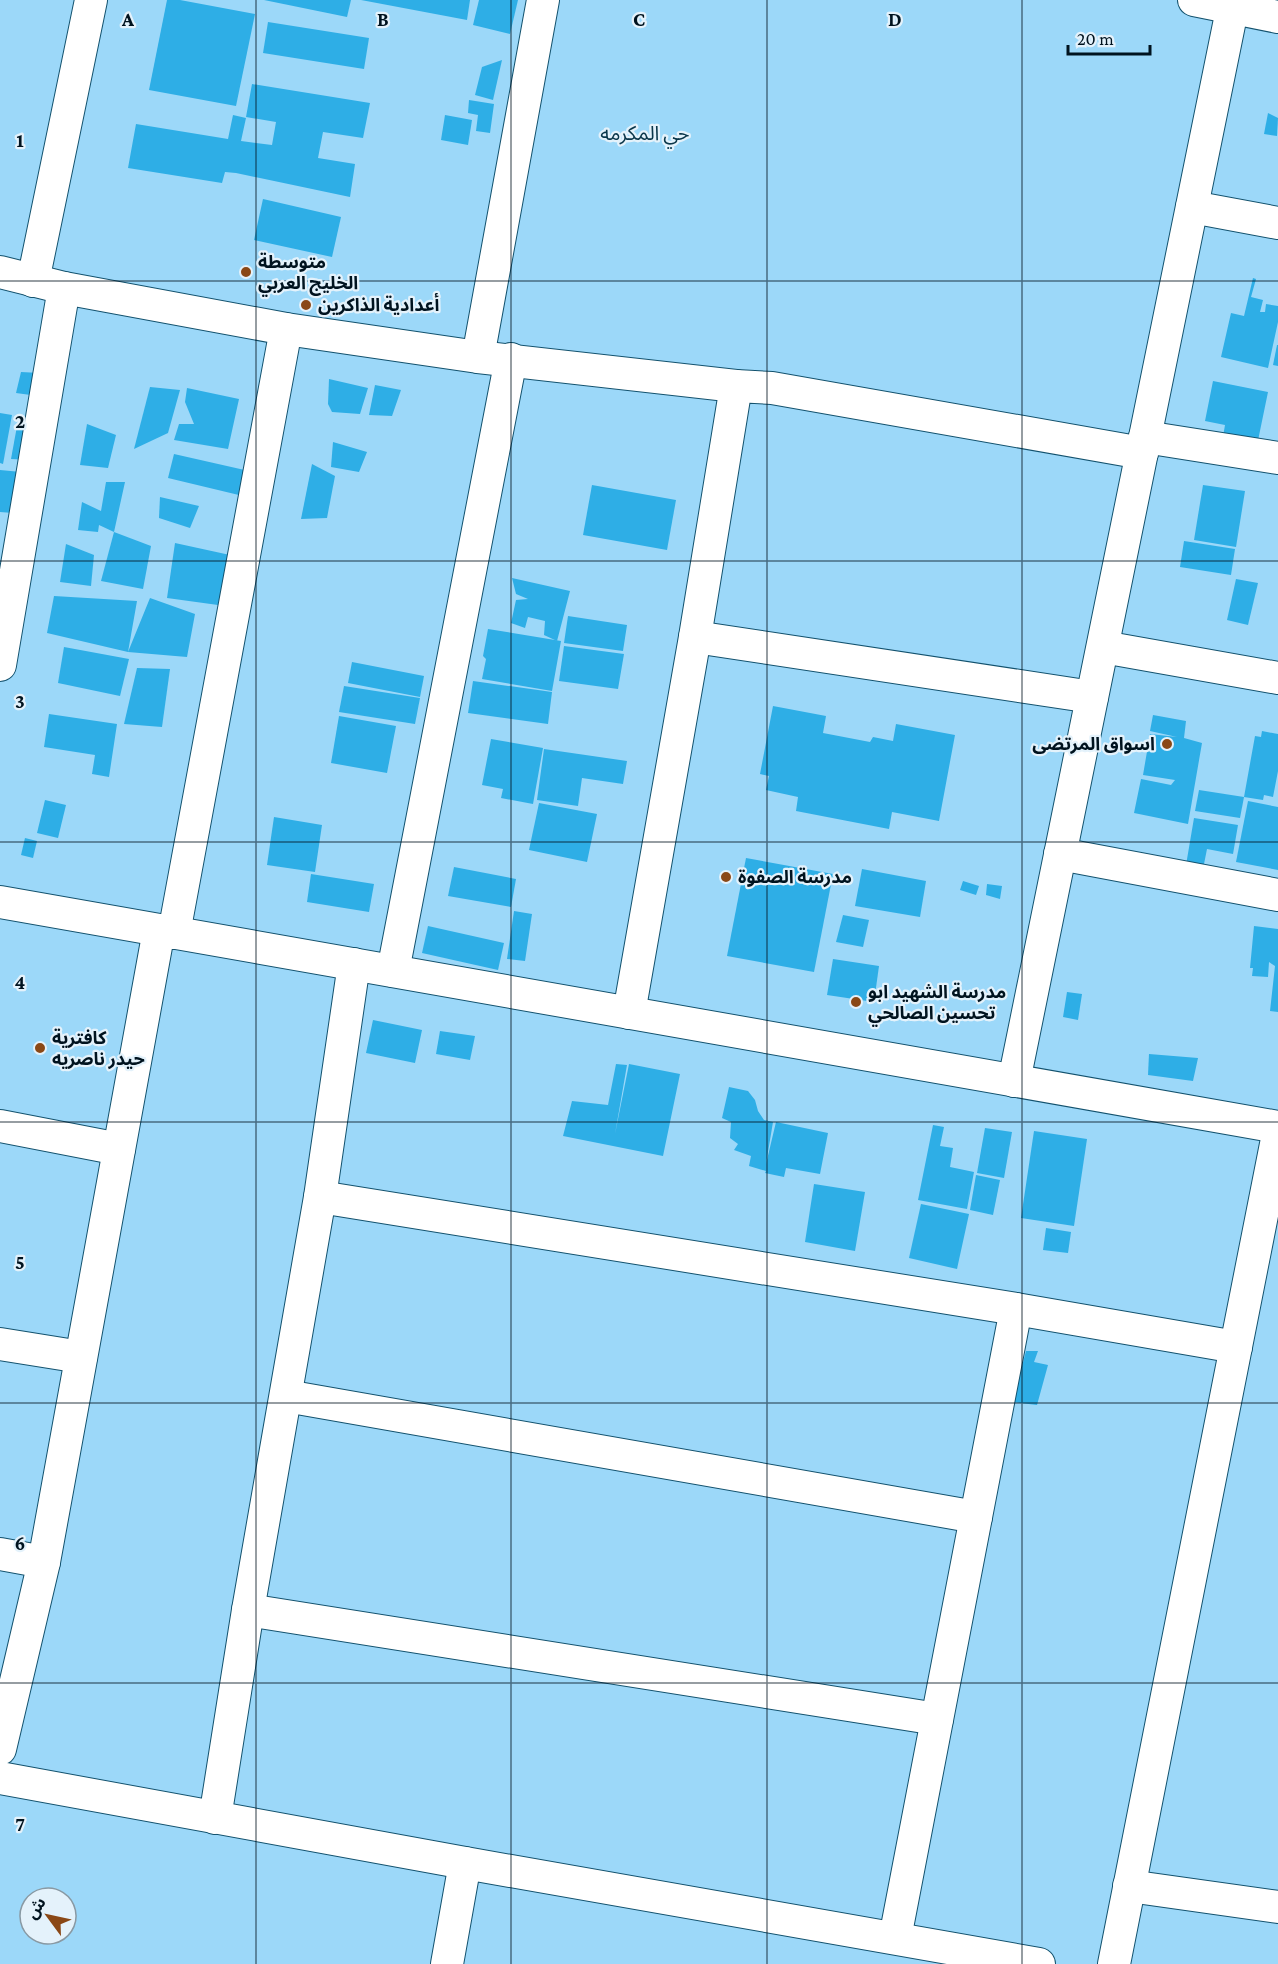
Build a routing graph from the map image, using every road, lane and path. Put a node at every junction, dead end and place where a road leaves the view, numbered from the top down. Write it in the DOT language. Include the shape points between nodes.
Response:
graph roads {
  1 [pos="91,0"];
  2 [pos="543,0"];
  3 [pos="1194,0"];
  4 [pos="1233,4"];
  5 [pos="1278,17"];
  6 [pos="1192,207"];
  7 [pos="1278,223"];
  8 [pos="0,272"];
  9 [pos="33,281"];
  10 [pos="64,288"];
  11 [pos="286,329"];
  12 [pos="478,357"];
  13 [pos="511,359"];
  14 [pos="736,386"];
  15 [pos="1144,445"];
  16 [pos="1278,458"];
  17 [pos="695,637"];
  18 [pos="1103,647"];
  19 [pos="0,664"];
  20 [pos="1278,678"];
  21 [pos="1092,697"];
  22 [pos="1060,854"];
  23 [pos="1278,895"];
  24 [pos="0,902"];
  25 [pos="167,931"];
  26 [pos="354,964"];
  27 [pos="393,971"];
  28 [pos="629,1013"];
  29 [pos="1014,1081"];
  30 [pos="0,1126"];
  31 [pos="1278,1127"];
  32 [pos="1278,1134"];
  33 [pos="119,1149"];
  34 [pos="320,1197"];
  35 [pos="1016,1309"];
  36 [pos="0,1344"];
  37 [pos="1236,1347"];
  38 [pos="81,1358"];
  39 [pos="286,1396"];
  40 [pos="976,1517"];
  41 [pos="0,1554"];
  42 [pos="44,1562"];
  43 [pos="248,1610"];
  44 [pos="937,1719"];
  45 [pos="0,1749"];
  46 [pos="0,1778"];
  47 [pos="214,1818"];
  48 [pos="465,1863"];
  49 [pos="1129,1886"];
  50 [pos="1278,1907"];
  51 [pos="895,1938"];
  52 [pos="447,1964"];
  53 [pos="1039,1964"];
  54 [pos="1114,1964"];
  1 -- 9 [label="street"];
  2 -- 12 [label="street"];
  3 -- 4 [label="street"];
  4 -- 5 [label="street"];
  4 -- 6 [label="street"];
  6 -- 7 [label="street"];
  6 -- 15 [label="street"];
  8 -- 9 [label="street"];
  9 -- 10 [label="street"];
  10 -- 11 [label="street"];
  10 -- 19 [label="street"];
  11 -- 12 [label="street"];
  11 -- 25 [label="street"];
  12 -- 13 [label="street"];
  13 -- 14 [label="street"];
  13 -- 27 [label="street"];
  14 -- 15 [label="street" via="772,388"];
  14 -- 17 [label="street"];
  15 -- 16 [label="street"];
  15 -- 18 [label="street"];
  17 -- 21 [label="street"];
  17 -- 28 [label="street"];
  18 -- 20 [label="street"];
  18 -- 21 [label="street"];
  21 -- 22 [label="street"];
  22 -- 23 [label="street"];
  22 -- 29 [label="street"];
  24 -- 25 [label="street"];
  25 -- 26 [label="street"];
  25 -- 33 [label="street"];
  26 -- 27 [label="street"];
  26 -- 34 [label="street"];
  27 -- 28 [label="street"];
  28 -- 29 [label="street"];
  29 -- 31 [label="street"];
  30 -- 33 [label="street"];
  32 -- 37 [label="street"];
  33 -- 38 [label="street"];
  34 -- 35 [label="street"];
  34 -- 39 [label="street"];
  35 -- 37 [label="street"];
  35 -- 40 [label="street"];
  36 -- 38 [label="street"];
  37 -- 49 [label="street"];
  38 -- 42 [label="street"];
  39 -- 40 [label="street"];
  39 -- 43 [label="street"];
  40 -- 44 [label="street"];
  41 -- 42 [label="street"];
  42 -- 45 [label="street"];
  43 -- 44 [label="street"];
  43 -- 47 [label="street"];
  44 -- 51 [label="street"];
  46 -- 47 [label="street"];
  47 -- 48 [label="street"];
  48 -- 51 [label="street"];
  48 -- 52 [label="street"];
  49 -- 50 [label="street"];
  49 -- 54 [label="street"];
  51 -- 53 [label="street"];
}
